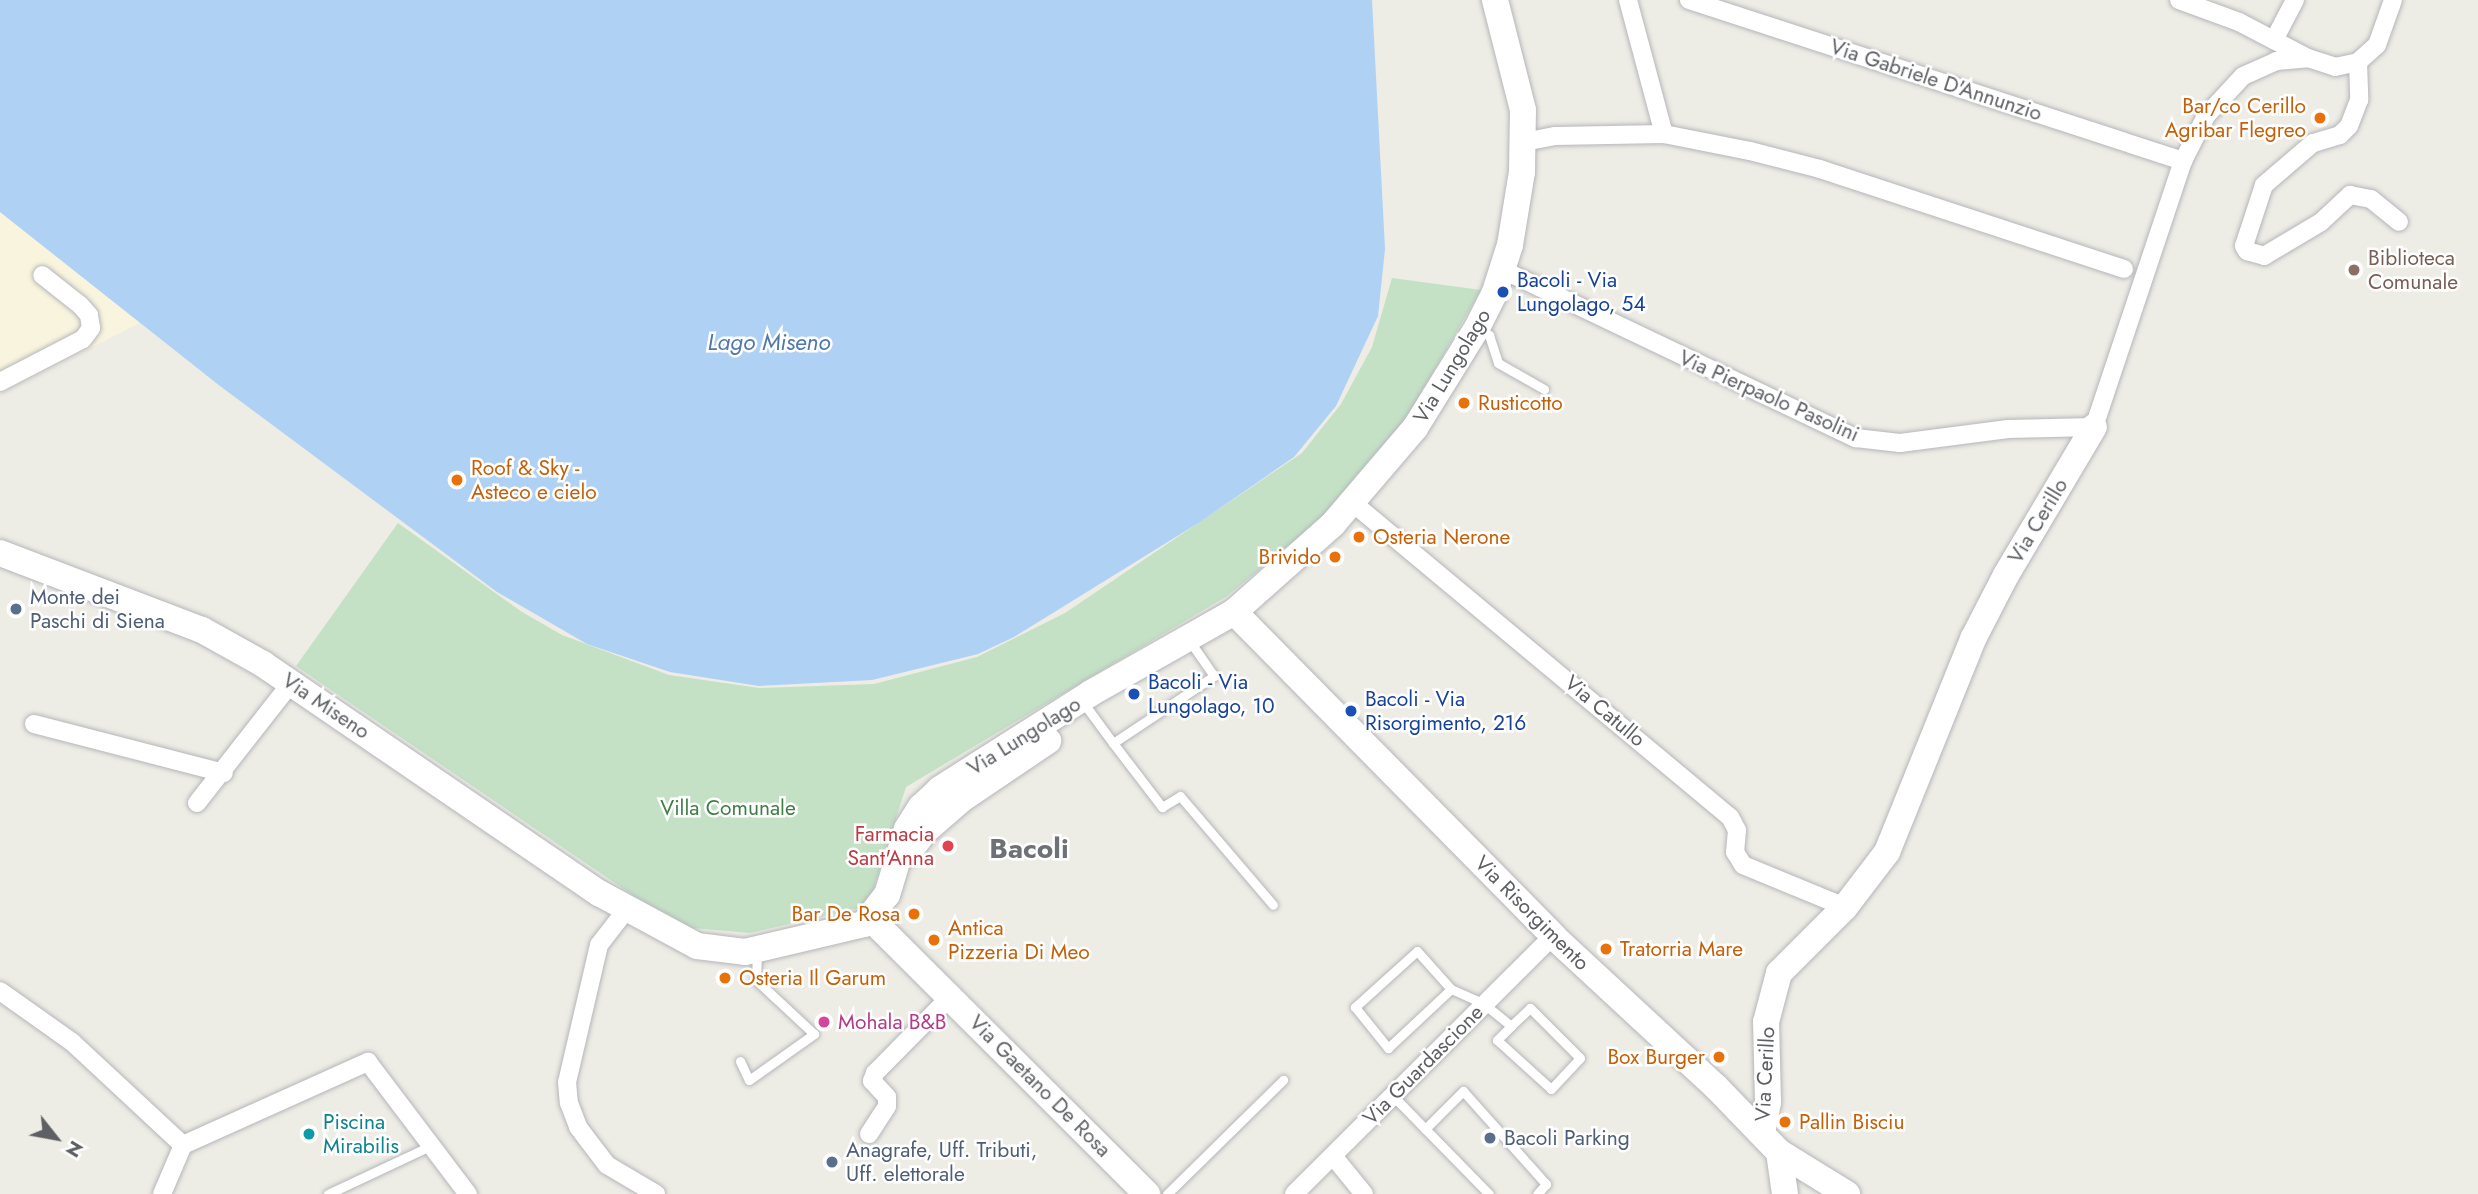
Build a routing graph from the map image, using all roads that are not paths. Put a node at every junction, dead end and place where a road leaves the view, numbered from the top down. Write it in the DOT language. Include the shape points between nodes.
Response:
graph roads {
  1 [pos="1495,0"];
  2 [pos="1628,0"];
  3 [pos="1689,0"];
  4 [pos="2179,0"];
  5 [pos="2295,0"];
  6 [pos="2393,0"];
  7 [pos="2274,40"];
  8 [pos="2308,58"];
  9 [pos="2358,62"];
  10 [pos="1664,134"];
  11 [pos="1524,142"];
  12 [pos="2183,161"];
  13 [pos="2399,222"];
  14 [pos="2124,269"];
  15 [pos="1503,270"];
  16 [pos="41,275"];
  17 [pos="1477,328"];
  18 [pos="0,382"];
  19 [pos="1544,389"];
  20 [pos="2094,427"];
  21 [pos="1353,503"];
  22 [pos="0,553"];
  23 [pos="1234,612"];
  24 [pos="1189,640"];
  25 [pos="292,682"];
  26 [pos="1085,706"];
  27 [pos="34,724"];
  28 [pos="1113,743"];
  29 [pos="223,773"];
  30 [pos="197,803"];
  31 [pos="1273,905"];
  32 [pos="1845,907"];
  33 [pos="626,910"];
  34 [pos="871,919"];
  35 [pos="1553,936"];
  36 [pos="757,949"];
  37 [pos="1451,989"];
  38 [pos="0,991"];
  39 [pos="951,996"];
  40 [pos="1484,1004"];
  41 [pos="1511,1026"];
  42 [pos="740,1060"];
  43 [pos="1283,1080"];
  44 [pos="1393,1096"];
  45 [pos="1425,1129"];
  46 [pos="869,1134"];
  47 [pos="1770,1142"];
  48 [pos="183,1145"];
  49 [pos="430,1146"];
  50 [pos="1333,1156"];
  51 [pos="162,1194"];
  52 [pos="328,1194"];
  53 [pos="468,1194"];
  54 [pos="656,1194"];
  55 [pos="1147,1194"];
  56 [pos="1167,1194"];
  57 [pos="1294,1194"];
  58 [pos="1364,1194"];
  59 [pos="1489,1194"];
  60 [pos="1537,1194"];
  61 [pos="1785,1194"];
  62 [pos="1847,1194"];
  1 -- 11 [label="main road, Via Lungolago" via="1517,76"];
  2 -- 10 [label="street"];
  3 -- 12 [label="street, Via Gabriele D'Annunzio"];
  4 -- 7 [label="street"];
  5 -- 7 [label="street"];
  6 -- 9 [label="street" via="2377,45"];
  7 -- 8 [label="street"];
  8 -- 9 [label="street, Via Cerillo" via="2335,67"];
  8 -- 12 [label="street, Via Cerillo" via="2276,61 2243,76 2206,116"];
  9 -- 13 [label="street" via="2359,100 2349,126 2340,135 2313,143 2264,185 2244,246 2264,256 2321,222 2350,195 2371,199"];
  10 -- 11 [label="street" via="1555,136"];
  10 -- 14 [label="street" via="1820,169"];
  11 -- 15 [label="main road, Via Lungolago"];
  12 -- 20 [label="street, Via Cerillo"];
  15 -- 17 [label="main road, Via Lungolago"];
  15 -- 20 [label="street, Via Pierpaolo Pasolini" via="1856,438 1900,443 2008,429"];
  16 -- 18 [label="street" via="80,304 89,315 91,328 83,339"];
  17 -- 19 [label="lane" via="1489,335 1498,363"];
  17 -- 21 [label="main road, Via Lungolago" via="1415,428"];
  20 -- 32 [label="main road, Via Cerillo" via="1973,639 1887,852"];
  21 -- 23 [label="main road, Via Lungolago" via="1291,565"];
  21 -- 32 [label="street, Via Catullo" via="1730,817 1737,830 1735,852 1743,865"];
  22 -- 25 [label="main road, Via Miseno" via="202,630"];
  23 -- 24 [label="main road, Via Lungolago"];
  23 -- 35 [label="main road, Via Risorgimento"];
  24 -- 26 [label="main road, Via Lungolago"];
  24 -- 28 [label="lane" via="1214,676"];
  25 -- 29 [label="street"];
  25 -- 33 [label="main road, Via Miseno"];
  26 -- 28 [label="lane"];
  26 -- 34 [label="main road, Via Lungolago" via="924,832 898,867"];
  27 -- 29 [label="street"];
  28 -- 31 [label="lane" via="1162,807 1180,796"];
  29 -- 30 [label="street"];
  32 -- 47 [label="main road, Via Cerillo" via="1779,973 1766,1023"];
  33 -- 36 [label="main road, Via Miseno" via="697,946 721,951"];
  33 -- 54 [label="street" via="599,945 567,1082 569,1103 578,1127 607,1164"];
  34 -- 36 [label="main road, Via Miseno" via="825,935"];
  34 -- 39 [label="main road, Via Gaetano De Rosa"];
  35 -- 40 [label="street, Via Guardascione"];
  35 -- 47 [label="main road, Via Risorgimento"];
  36 -- 42 [label="lane" via="756,981 814,1034 749,1080"];
  37 -- 37 [label="lane" via="1388,1048 1355,1007 1417,951"];
  37 -- 40 [label="lane"];
  38 -- 48 [label="street" via="72,1042"];
  39 -- 46 [label="street" via="875,1073 872,1081 887,1097 887,1105"];
  39 -- 55 [label="main road, Via Gaetano De Rosa"];
  40 -- 41 [label="lane"];
  40 -- 44 [label="street, Via Guardascione"];
  41 -- 41 [label="lane" via="1497,1040 1551,1089 1580,1058 1530,1008"];
  43 -- 56 [label="lane"];
  44 -- 45 [label="lane"];
  44 -- 50 [label="street, Via Guardascione"];
  45 -- 59 [label="lane"];
  45 -- 60 [label="lane" via="1463,1091 1546,1184"];
  47 -- 61 [label="main road, Via Cerillo"];
  47 -- 62 [label="main road, Via Risorgimento"];
  48 -- 49 [label="street" via="368,1062"];
  48 -- 51 [label="street"];
  49 -- 52 [label="lane"];
  49 -- 53 [label="street"];
  50 -- 57 [label="street, Via Guardascione"];
  50 -- 58 [label="street"];
}
